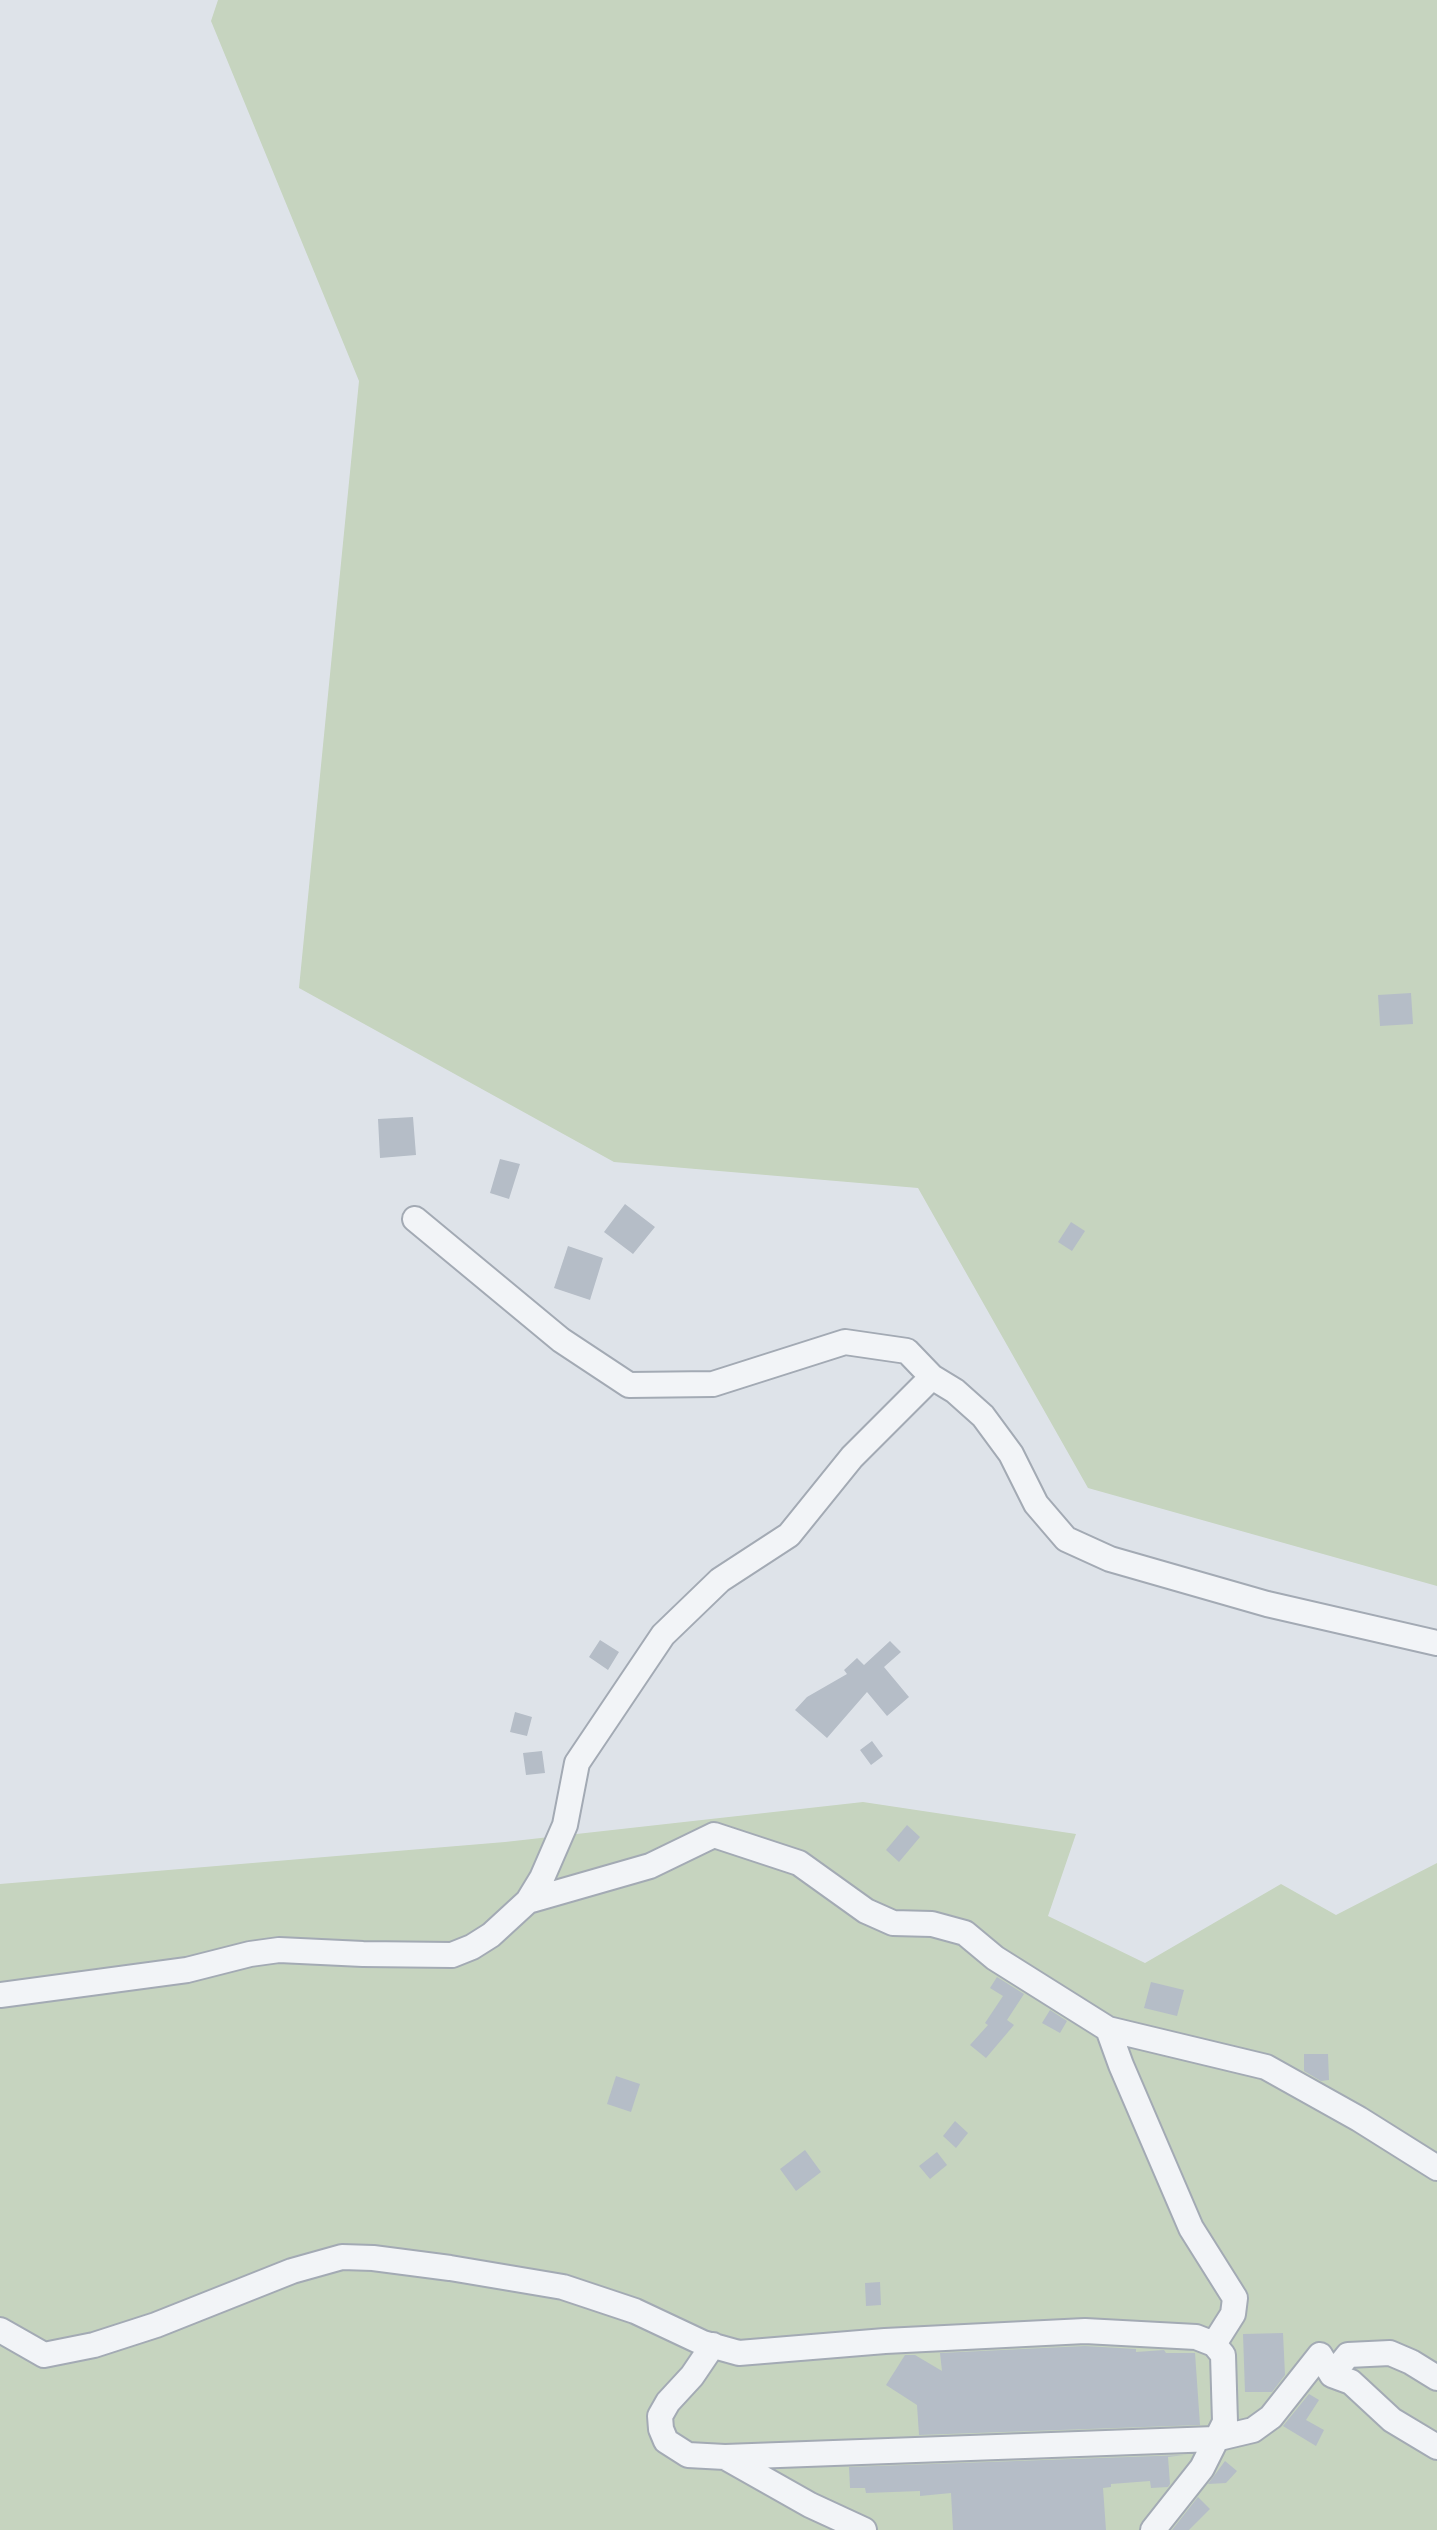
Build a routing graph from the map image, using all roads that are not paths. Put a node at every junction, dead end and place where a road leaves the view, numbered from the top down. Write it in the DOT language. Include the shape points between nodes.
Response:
graph roads {
  1 [pos="415,1219"];
  2 [pos="932,1377"];
  3 [pos="1437,1643"];
  4 [pos="528,1901"];
  5 [pos="0,1995"];
  6 [pos="1108,2029"];
  7 [pos="1437,2168"];
  8 [pos="0,2330"];
  9 [pos="1214,2344"];
  10 [pos="713,2345"];
  11 [pos="1332,2375"];
  12 [pos="1437,2378"];
  13 [pos="1215,2439"];
  14 [pos="1437,2447"];
  15 [pos="725,2457"];
  16 [pos="864,2530"];
  17 [pos="1153,2530"];
  1 -- 2 [label="street" via="561,1340 629,1385 713,1384 845,1342 907,1351"];
  2 -- 3 [label="street" via="983,1416 1011,1454 1036,1504 1066,1539 1110,1559 1267,1604"];
  2 -- 4 [label="street" via="852,1457 789,1535 720,1580 663,1635 577,1763 565,1825"];
  4 -- 5 [label="street" via="491,1935 452,1955 279,1950 187,1970"];
  4 -- 6 [label="street" via="650,1866 714,1835 799,1863 866,1911 893,1923 932,1924 965,1933 995,1958"];
  6 -- 7 [label="street" via="1266,2067"];
  6 -- 9 [label="street" via="1191,2228 1235,2298 1233,2314"];
  8 -- 10 [label="street" via="44,2355 94,2345 342,2257 563,2287"];
  9 -- 10 [label="street" via="1196,2337 1085,2331 739,2353"];
  9 -- 13 [label="street" via="1223,2355 1225,2422"];
  10 -- 15 [label="street" via="668,2402 660,2416 661,2429 666,2441 688,2455"];
  11 -- 12 [label="street" via="1348,2355 1390,2353"];
  11 -- 13 [label="street" via="1320,2355 1271,2417 1253,2430"];
  11 -- 14 [label="street" via="1351,2382 1392,2420"];
  13 -- 15 [label="street"];
  13 -- 17 [label="street" via="1202,2468"];
  15 -- 16 [label="street"];
}
